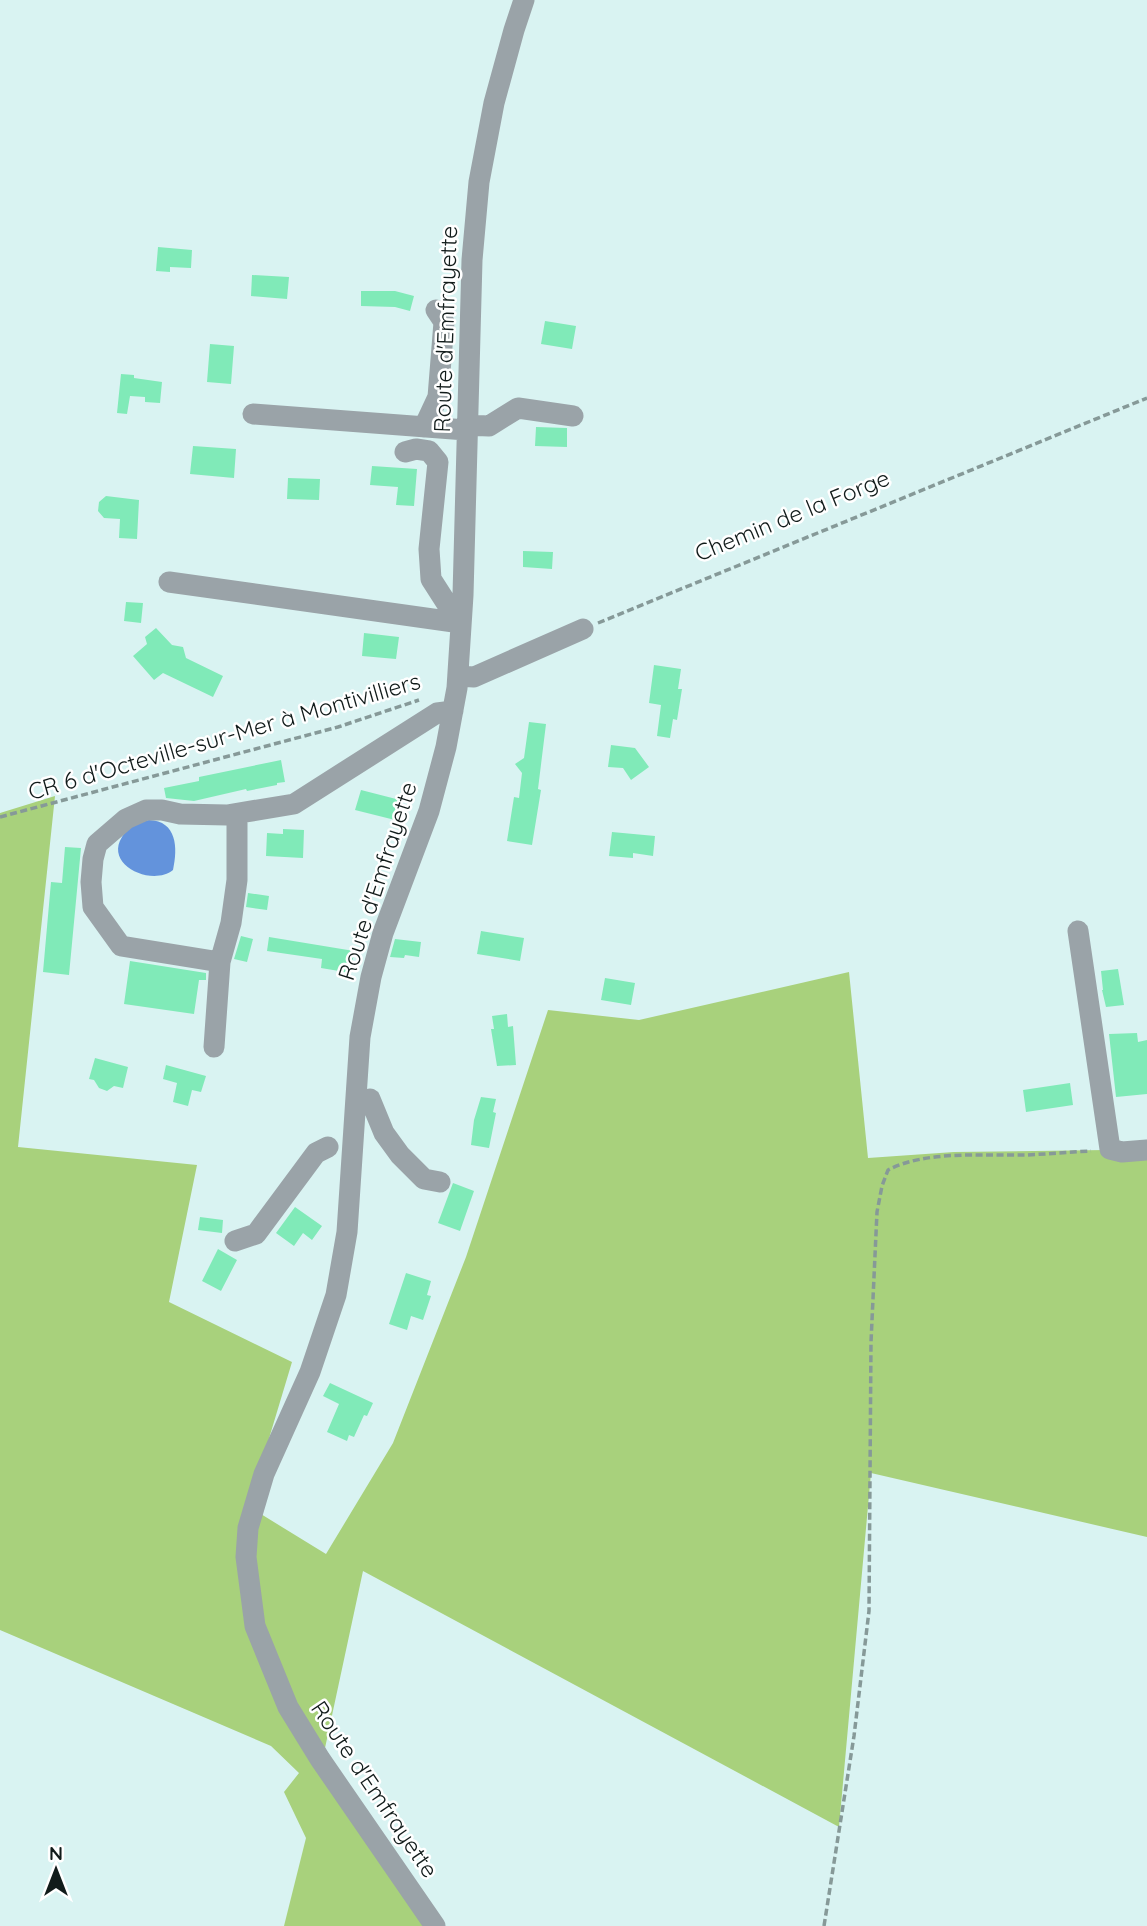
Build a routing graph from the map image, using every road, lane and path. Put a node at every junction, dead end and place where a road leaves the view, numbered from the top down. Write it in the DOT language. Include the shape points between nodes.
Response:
graph roads {
  1 [pos="524,0"];
  2 [pos="436,310"];
  3 [pos="1147,398"];
  4 [pos="253,414"];
  5 [pos="573,416"];
  6 [pos="424,427"];
  7 [pos="466,428"];
  8 [pos="405,452"];
  9 [pos="169,582"];
  10 [pos="461,614"];
  11 [pos="583,629"];
  12 [pos="457,682"];
  13 [pos="453,711"];
  14 [pos="237,814"];
  15 [pos="0,817"];
  16 [pos="1078,931"];
  17 [pos="220,962"];
  18 [pos="214,1047"];
  19 [pos="370,1099"];
  20 [pos="328,1147"];
  21 [pos="1110,1149"];
  22 [pos="1147,1150"];
  23 [pos="440,1182"];
  24 [pos="235,1241"];
  25 [pos="435,1926"];
  26 [pos="824,1926"];
  1 -- 7 [label="street, Route d'Emfrayette" via="494,103 479,182"];
  2 -- 6 [label="street" via="444,322 438,397"];
  3 -- 11 [label="path, Chemin de la Forge"];
  4 -- 6 [label="street"];
  5 -- 7 [label="street" via="517,408 489,426"];
  6 -- 7 [label="street"];
  7 -- 10 [label="street, Route d'Emfrayette"];
  8 -- 10 [label="street" via="429,451 438,462 429,549 431,579 447,604"];
  9 -- 10 [label="street"];
  10 -- 12 [label="street, Route d'Emfrayette"];
  11 -- 12 [label="street"];
  12 -- 13 [label="street, Route d'Emfrayette"];
  12 -- 15 [label="path, CR 6 d'Octeville-sur-Mer à Montivilliers" via="338,727"];
  13 -- 14 [label="street" via="436,713 293,804"];
  13 -- 25 [label="street, Route d'Emfrayette" via="429,811 371,977 360,1037 347,1232 336,1295 310,1372 264,1474 248,1528 246,1557 255,1626 289,1707"];
  14 -- 17 [label="street" via="237,880"];
  14 -- 17 [label="street" via="146,810 109,832 97,844 93,859 93,907 121,946"];
  16 -- 21 [label="street"];
  17 -- 18 [label="street"];
  19 -- 23 [label="street" via="384,1133 400,1155 424,1179"];
  20 -- 24 [label="street" via="316,1153 256,1234"];
  21 -- 22 [label="street" via="1122,1153"];
  21 -- 26 [label="path" via="954,1155 902,1163 888,1170 882,1186 871,1342 869,1612 855,1736"];
}
